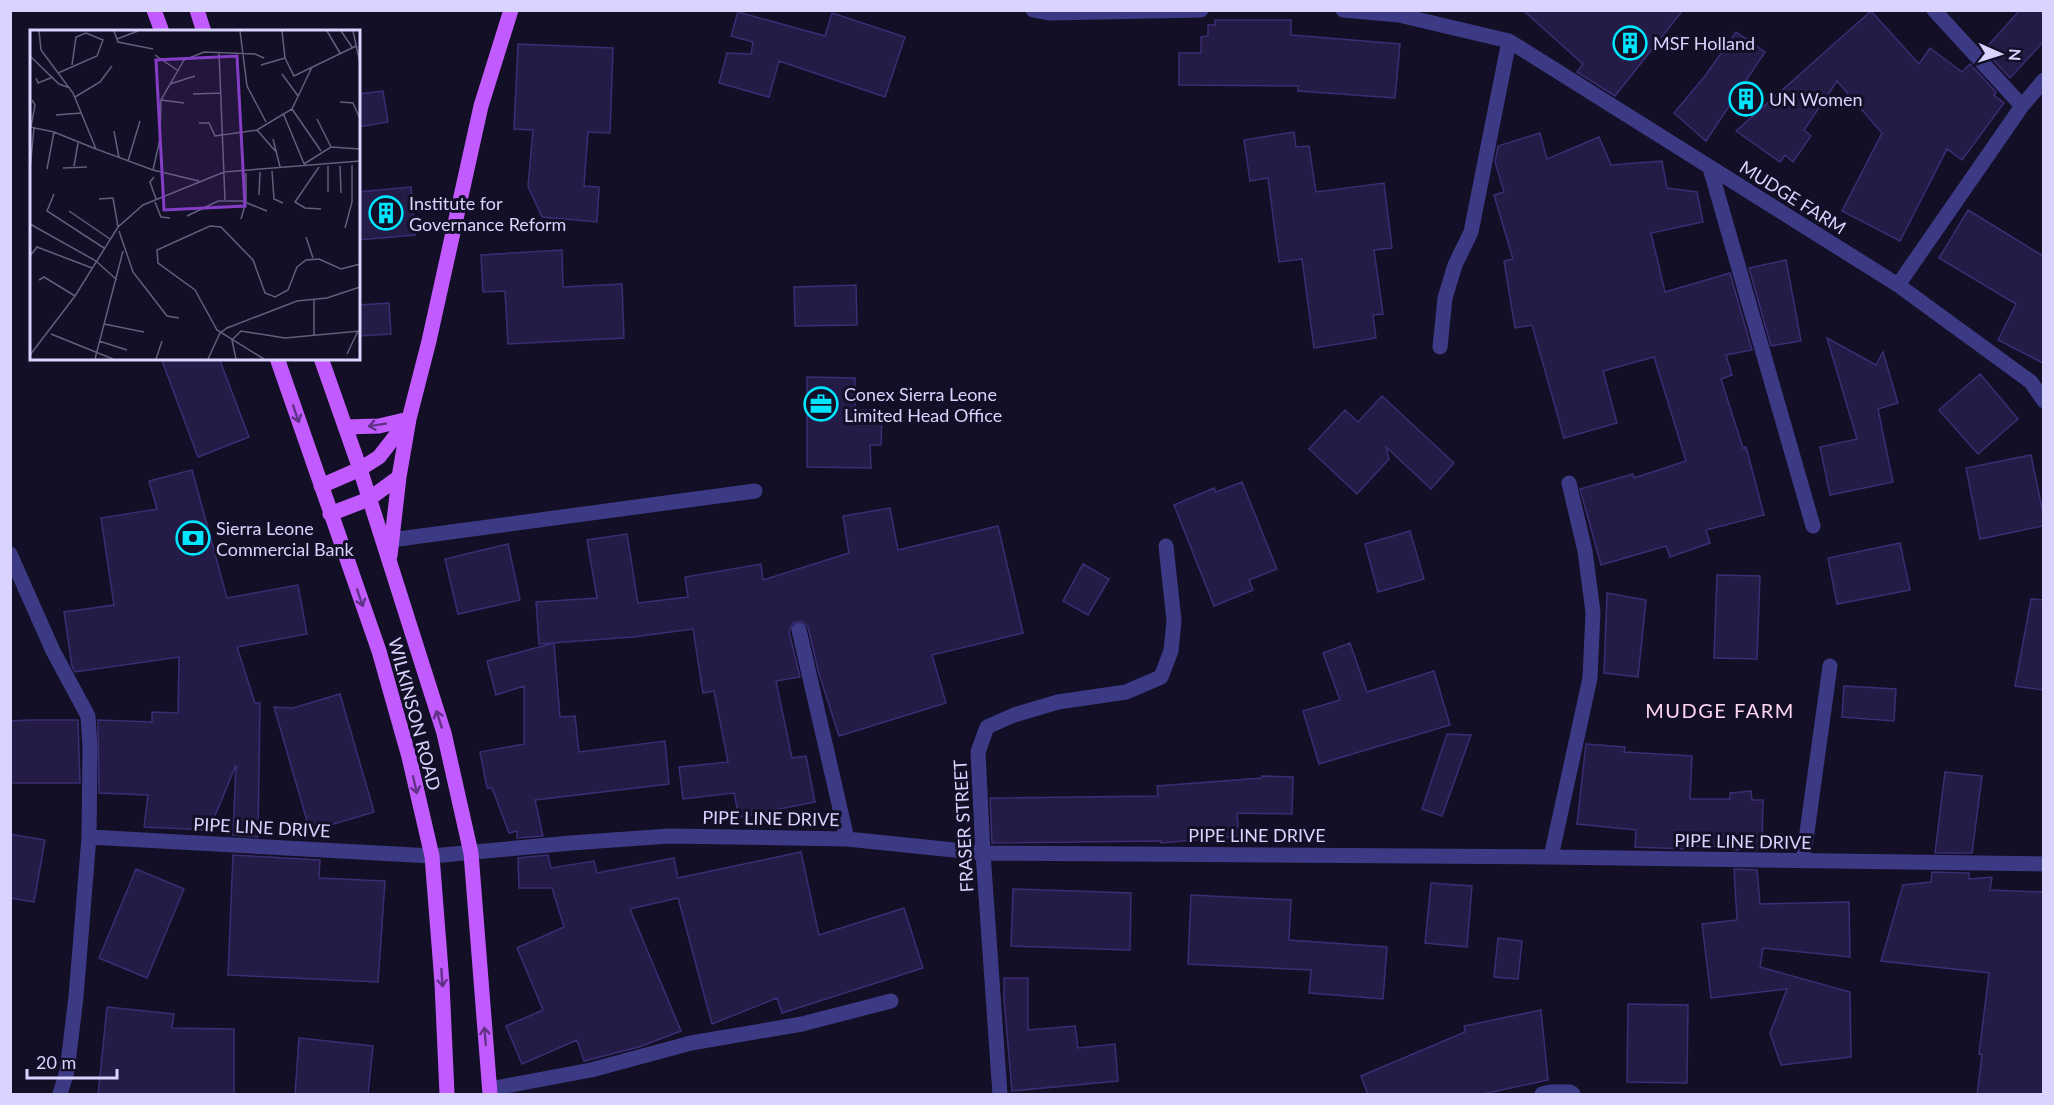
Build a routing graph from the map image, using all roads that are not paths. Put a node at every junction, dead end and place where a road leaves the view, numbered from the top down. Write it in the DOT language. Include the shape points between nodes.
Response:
graph roads {
  1 [pos="154,10"];
  2 [pos="196,10"];
  3 [pos="511,10"];
  4 [pos="1033,10"];
  5 [pos="1201,10"];
  6 [pos="1343,10"];
  7 [pos="1934,10"];
  8 [pos="161,30"];
  9 [pos="203,30"];
  10 [pos="1509,41"];
  11 [pos="2043,80"];
  12 [pos="2022,106"];
  13 [pos="1710,168"];
  14 [pos="1898,285"];
  15 [pos="1440,347"];
  16 [pos="278,360"];
  17 [pos="322,360"];
  18 [pos="2043,401"];
  19 [pos="409,419"];
  20 [pos="345,427"];
  21 [pos="360,469"];
  22 [pos="399,477"];
  23 [pos="1569,483"];
  24 [pos="321,486"];
  25 [pos="755,490"];
  26 [pos="369,499"];
  27 [pos="330,514"];
  28 [pos="1812,526"];
  29 [pos="391,540"];
  30 [pos="1166,546"];
  31 [pos="10,554"];
  32 [pos="389,562"];
  33 [pos="799,630"];
  34 [pos="1830,666"];
  35 [pos="89,837"];
  36 [pos="847,839"];
  37 [pos="471,853"];
  38 [pos="983,853"];
  39 [pos="432,856"];
  40 [pos="1551,857"];
  41 [pos="1803,861"];
  42 [pos="2043,864"];
  43 [pos="891,1001"];
  44 [pos="490,1092"];
  45 [pos="60,1095"];
  46 [pos="447,1095"];
  47 [pos="1000,1095"];
  48 [pos="1542,1095"];
  49 [pos="1573,1095"];
  1 -- 8 [label="main road"];
  2 -- 9 [label="main road"];
  3 -- 19 [label="main road" via="481,106"];
  4 -- 5 [label="street"];
  6 -- 10 [label="street, MUDGE FARM" via="1399,15"];
  7 -- 12 [label="street"];
  10 -- 13 [label="street, MUDGE FARM"];
  10 -- 15 [label="street" via="1471,232 1445,298"];
  11 -- 12 [label="street"];
  12 -- 14 [label="street"];
  13 -- 14 [label="street, MUDGE FARM"];
  13 -- 28 [label="street"];
  14 -- 18 [label="street, MUDGE FARM" via="2031,382"];
  16 -- 24 [label="main road, WILKINSON ROAD, one-way"];
  17 -- 20 [label="main road, WILKINSON ROAD"];
  19 -- 20 [label="main road, one-way" via="379,426"];
  19 -- 21 [label="main road" via="379,457"];
  19 -- 22 [label="main road"];
  20 -- 21 [label="main road, WILKINSON ROAD"];
  21 -- 24 [label="main road"];
  21 -- 26 [label="main road, WILKINSON ROAD"];
  22 -- 26 [label="main road"];
  22 -- 29 [label="main road"];
  23 -- 40 [label="street" via="1585,552 1593,612 1590,678"];
  24 -- 27 [label="main road, WILKINSON ROAD"];
  25 -- 29 [label="street"];
  26 -- 27 [label="main road"];
  26 -- 32 [label="main road, WILKINSON ROAD"];
  27 -- 39 [label="main road, WILKINSON ROAD, one-way" via="379,651"];
  29 -- 32 [label="main road"];
  30 -- 38 [label="street, FRASER STREET" via="1174,621 1171,651 1161,677 1126,692 1058,702 987,727 978,752"];
  31 -- 35 [label="street" via="53,651 88,716"];
  37 -- 32 [label="main road, WILKINSON ROAD, one-way" via="444,733"];
  33 -- 36 [label="street"];
  34 -- 41 [label="street"];
  35 -- 39 [label="street, PIPE LINE DRIVE"];
  35 -- 45 [label="street" via="76,997 67,1071"];
  36 -- 37 [label="street, PIPE LINE DRIVE" via="669,836"];
  36 -- 38 [label="street, PIPE LINE DRIVE"];
  37 -- 39 [label="street, PIPE LINE DRIVE"];
  44 -- 37 [label="main road, WILKINSON ROAD, one-way"];
  38 -- 40 [label="street, PIPE LINE DRIVE"];
  38 -- 47 [label="street, FRASER STREET"];
  39 -- 46 [label="main road, WILKINSON ROAD, one-way"];
  40 -- 41 [label="street, PIPE LINE DRIVE"];
  41 -- 42 [label="street, PIPE LINE DRIVE"];
  43 -- 44 [label="street" via="802,1024 691,1043"];
  48 -- 49 [label="street"];
}
